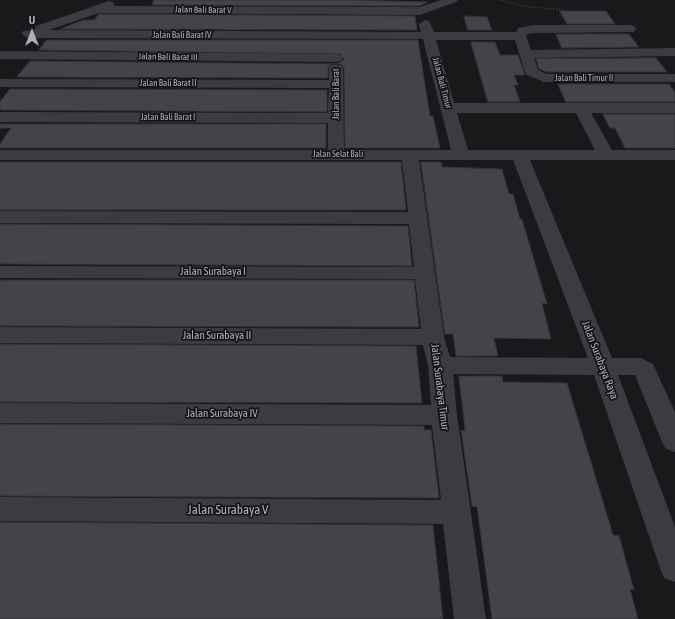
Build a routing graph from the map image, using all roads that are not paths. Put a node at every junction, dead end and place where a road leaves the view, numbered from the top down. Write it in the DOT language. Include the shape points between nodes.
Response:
graph roads {
  1 [pos="124,0"];
  2 [pos="452,0"];
  3 [pos="311,6"];
  4 [pos="95,9"];
  5 [pos="420,11"];
  6 [pos="630,29"];
  7 [pos="28,34"];
  8 [pos="308,35"];
  9 [pos="335,35"];
  10 [pos="430,36"];
  11 [pos="520,36"];
  12 [pos="675,52"];
  13 [pos="0,53"];
  14 [pos="526,54"];
  15 [pos="336,58"];
  16 [pos="675,78"];
  17 [pos="0,83"];
  18 [pos="336,84"];
  19 [pos="449,108"];
  20 [pos="581,108"];
  21 [pos="675,108"];
  22 [pos="0,116"];
  23 [pos="336,118"];
  24 [pos="336,154"];
  25 [pos="410,154"];
  26 [pos="606,154"];
  27 [pos="0,155"];
  28 [pos="461,155"];
  29 [pos="519,155"];
  30 [pos="675,155"];
  31 [pos="0,217"];
  32 [pos="418,218"];
  33 [pos="0,272"];
  34 [pos="425,273"];
  35 [pos="0,335"];
  36 [pos="434,337"];
  37 [pos="440,365"];
  38 [pos="603,366"];
  39 [pos="0,413"];
  40 [pos="444,415"];
  41 [pos="675,442"];
  42 [pos="0,509"];
  43 [pos="456,512"];
  44 [pos="675,568"];
  45 [pos="470,619"];
  1 -- 4 [label="street"];
  2 -- 5 [label="street, Jalan Bali Barat V"];
  3 -- 4 [label="street, Jalan Bali Barat V"];
  3 -- 5 [label="street, Jalan Bali Barat V"];
  3 -- 8 [label="street"];
  4 -- 7 [label="street"];
  5 -- 10 [label="street, Jalan Bali Timur"];
  6 -- 11 [label="street" via="534,28 523,31"];
  7 -- 8 [label="street, Jalan Bali Barat IV"];
  7 -- 13 [label="street"];
  8 -- 9 [label="street, Jalan Bali Barat IV"];
  9 -- 10 [label="street, Jalan Bali Barat IV"];
  9 -- 15 [label="street, Jalan Bali Barat"];
  10 -- 11 [label="street, Jalan Bali Barat IV"];
  10 -- 19 [label="street, Jalan Bali Timur"];
  11 -- 14 [label="street, Jalan Bali Timur II"];
  12 -- 14 [label="street"];
  13 -- 15 [label="street, Jalan Bali Barat III"];
  14 -- 16 [label="street, Jalan Bali Timur II" via="532,72 544,78"];
  15 -- 18 [label="street, Jalan Bali Barat"];
  17 -- 18 [label="street, Jalan Bali Barat II"];
  18 -- 23 [label="street, Jalan Bali Barat"];
  19 -- 20 [label="street"];
  19 -- 28 [label="street, Jalan Bali Timur"];
  20 -- 21 [label="street"];
  20 -- 26 [label="street"];
  22 -- 23 [label="street, Jalan Bali Barat I"];
  23 -- 24 [label="street, Jalan Bali Barat"];
  24 -- 25 [label="street, Jalan Selat Bali"];
  24 -- 27 [label="street, Jalan Selat Bali"];
  25 -- 28 [label="street, Jalan Selat Bali"];
  25 -- 32 [label="street, Jalan Surabaya Timur"];
  26 -- 29 [label="street, Jalan Selat Bali"];
  26 -- 30 [label="street, Jalan Selat Bali"];
  28 -- 29 [label="street, Jalan Selat Bali"];
  29 -- 38 [label="street, Jalan Surabaya Raya"];
  31 -- 32 [label="street"];
  32 -- 34 [label="street, Jalan Surabaya Timur"];
  33 -- 34 [label="street, Jalan Surabaya I"];
  34 -- 36 [label="street, Jalan Surabaya Timur"];
  35 -- 36 [label="street, Jalan Surabaya II"];
  36 -- 37 [label="street, Jalan Surabaya Timur"];
  37 -- 38 [label="street"];
  37 -- 40 [label="street, Jalan Surabaya Timur"];
  38 -- 41 [label="street" via="635,366 645,370"];
  38 -- 44 [label="street, Jalan Surabaya Raya"];
  39 -- 40 [label="street, Jalan Surabaya IV"];
  40 -- 43 [label="street, Jalan Surabaya Timur"];
  42 -- 43 [label="street, Jalan Surabaya V"];
  43 -- 45 [label="street, Jalan Surabaya Timur"];
}
